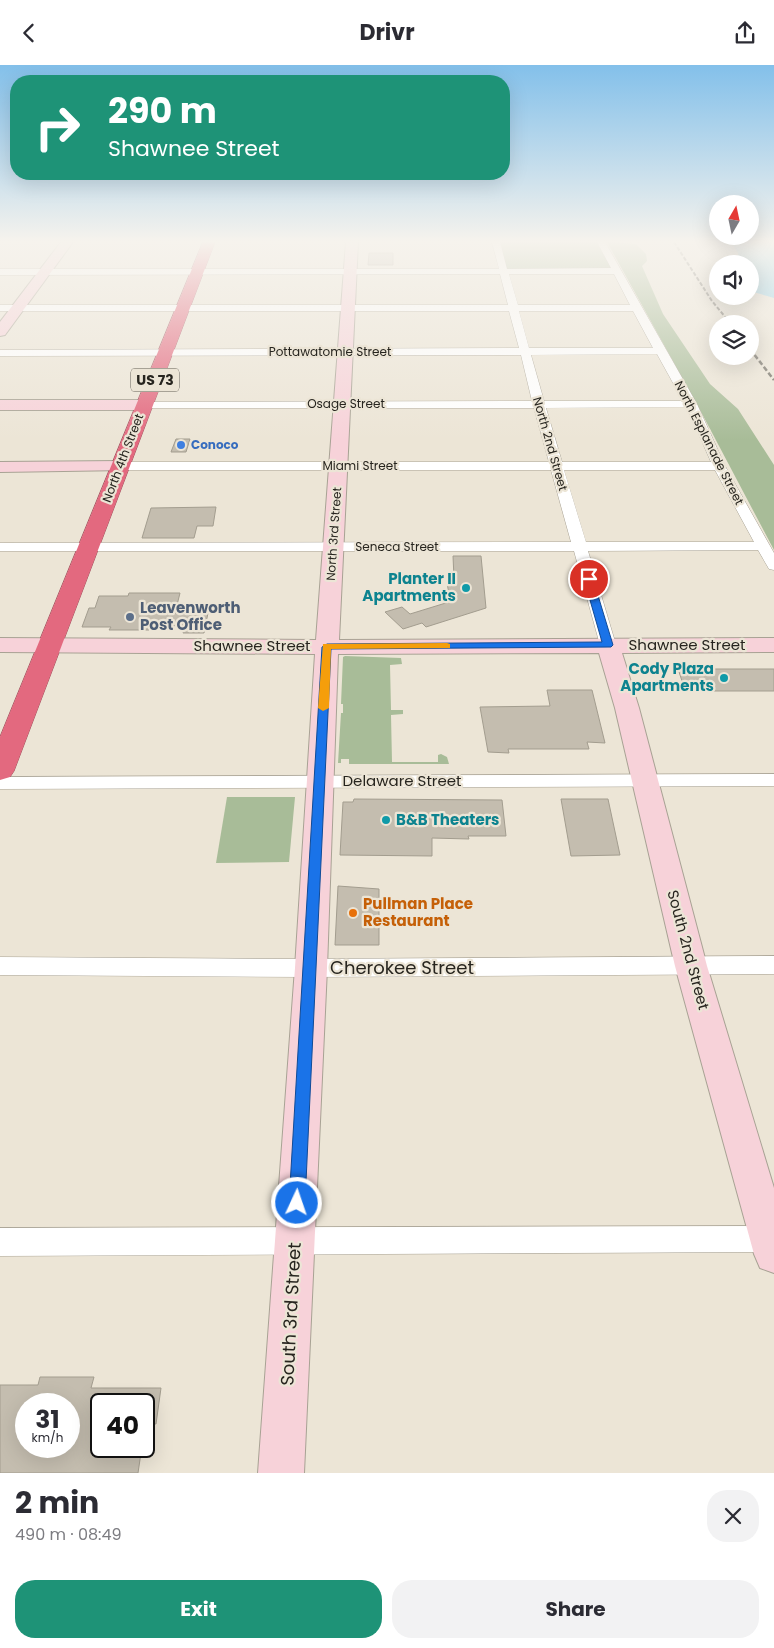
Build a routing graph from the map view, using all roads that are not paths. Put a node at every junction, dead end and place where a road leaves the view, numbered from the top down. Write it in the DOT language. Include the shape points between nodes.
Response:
graph roads {
  1 [pos="0,308"];
  2 [pos="17,308"];
  3 [pos="184,308"];
  4 [pos="348,308"];
  5 [pos="513,308"];
  6 [pos="637,308"];
  7 [pos="0,332"];
  8 [pos="525,351"];
  9 [pos="660,351"];
  10 [pos="345,352"];
  11 [pos="0,353"];
  12 [pos="166,353"];
  13 [pos="342,404"];
  14 [pos="538,404"];
  15 [pos="691,404"];
  16 [pos="0,405"];
  17 [pos="144,405"];
  18 [pos="339,466"];
  19 [pos="557,466"];
  20 [pos="719,466"];
  21 [pos="0,467"];
  22 [pos="121,467"];
  23 [pos="88,546"];
  24 [pos="764,546"];
  25 [pos="0,547"];
  26 [pos="580,547"];
  27 [pos="334,548"];
  28 [pos="774,566"];
  29 [pos="0,645"];
  30 [pos="49,645"];
  31 [pos="608,645"];
  32 [pos="774,645"];
  33 [pos="327,647"];
  34 [pos="0,771"];
  35 [pos="644,780"];
  36 [pos="774,780"];
  37 [pos="319,781"];
  38 [pos="0,783"];
  39 [pos="774,965"];
  40 [pos="0,966"];
  41 [pos="691,966"];
  42 [pos="311,968"];
  43 [pos="295,1241"];
  44 [pos="0,1242"];
  45 [pos="773,1244"];
  46 [pos="281,1473"];
  1 -- 2 [label="street"];
  2 -- 3 [label="street"];
  2 -- 7 [label="street"];
  3 -- 4 [label="street"];
  3 -- 12 [label="highway, North 4th Street / US 73"];
  4 -- 5 [label="street"];
  4 -- 10 [label="street, North 3rd Street"];
  5 -- 6 [label="street"];
  5 -- 8 [label="street, North 2nd Street"];
  6 -- 9 [label="street, North Esplanade Street"];
  8 -- 9 [label="street, Pottawatomie Street"];
  8 -- 10 [label="street, Pottawatomie Street"];
  8 -- 14 [label="street, North 2nd Street"];
  9 -- 15 [label="street, North Esplanade Street"];
  10 -- 12 [label="street, Pottawatomie Street"];
  10 -- 13 [label="street, North 3rd Street"];
  11 -- 12 [label="street, Pottawatomie Street"];
  12 -- 17 [label="highway, North 4th Street / US 73"];
  13 -- 14 [label="street, Osage Street"];
  13 -- 17 [label="street, Osage Street"];
  13 -- 18 [label="street, North 3rd Street"];
  14 -- 15 [label="street, Osage Street"];
  14 -- 19 [label="street, North 2nd Street"];
  15 -- 20 [label="street, North Esplanade Street"];
  16 -- 17 [label="street, Osage Street"];
  17 -- 22 [label="highway, North 4th Street / US 73"];
  18 -- 19 [label="street, Miami Street"];
  18 -- 22 [label="street, Miami Street"];
  18 -- 27 [label="street, North 3rd Street"];
  19 -- 20 [label="street, Miami Street"];
  19 -- 26 [label="street, North 2nd Street"];
  20 -- 24 [label="street, North Esplanade Street"];
  21 -- 22 [label="street, Miami Street"];
  22 -- 23 [label="highway, North 4th Street / US 73"];
  23 -- 25 [label="street, Seneca Street"];
  23 -- 27 [label="street, Seneca Street"];
  23 -- 30 [label="highway, North 4th Street / US 73"];
  24 -- 26 [label="street, Seneca Street"];
  24 -- 28 [label="street, North Esplanade Street"];
  26 -- 27 [label="street, Seneca Street"];
  26 -- 31 [label="street, North 2nd Street"];
  27 -- 33 [label="street, North 3rd Street"];
  29 -- 30 [label="street, Shawnee Street"];
  30 -- 33 [label="street, Shawnee Street"];
  30 -- 34 [label="highway, US 73"];
  31 -- 32 [label="street, Shawnee Street"];
  31 -- 33 [label="street, Shawnee Street"];
  31 -- 35 [label="street, South 2nd Street"];
  33 -- 37 [label="street, South 3rd Street"];
  35 -- 36 [label="street, Delaware Street"];
  35 -- 37 [label="street, Delaware Street"];
  35 -- 41 [label="street, South 2nd Street"];
  37 -- 38 [label="street, Delaware Street"];
  37 -- 42 [label="street, South 3rd Street"];
  39 -- 41 [label="street, Cherokee Street"];
  40 -- 42 [label="street, Cherokee Street"];
  41 -- 42 [label="street, Cherokee Street"];
  41 -- 45 [label="street, South 2nd Street"];
  42 -- 43 [label="street, South 3rd Street"];
  43 -- 44 [label="street"];
  43 -- 45 [label="street"];
  43 -- 46 [label="street, South 3rd Street"];
}
